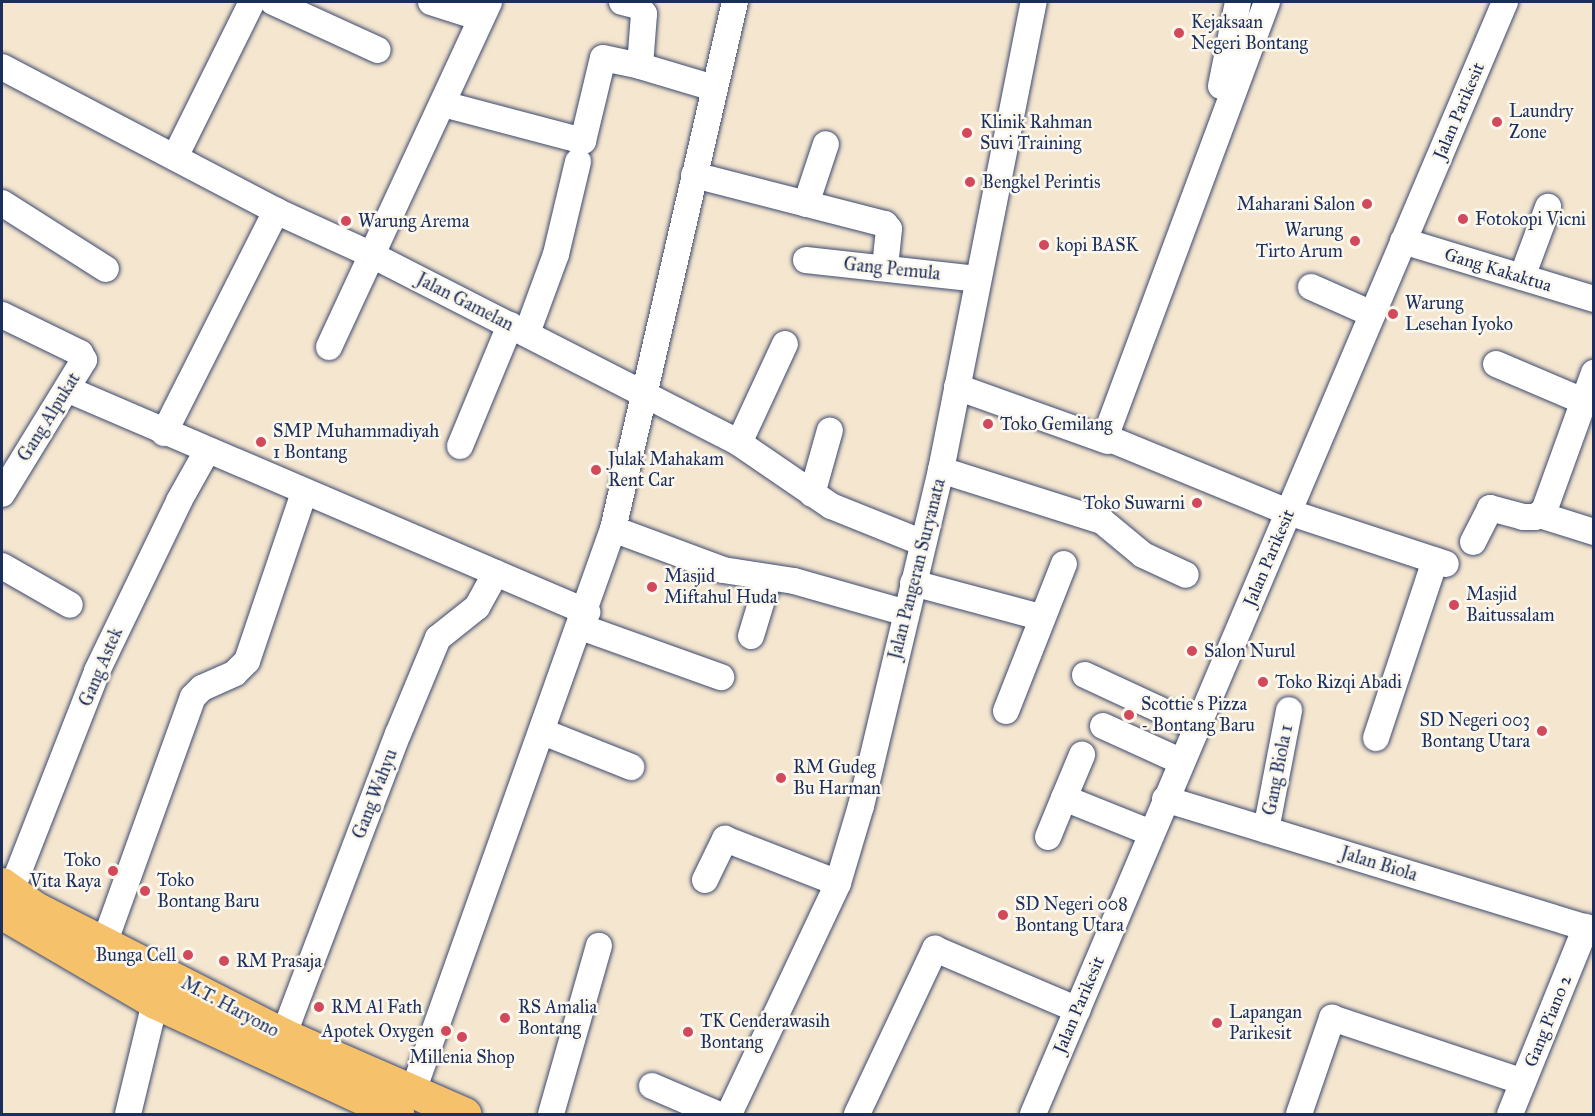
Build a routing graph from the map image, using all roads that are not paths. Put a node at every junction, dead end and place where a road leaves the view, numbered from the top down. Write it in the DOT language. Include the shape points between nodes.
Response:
graph roads {
  1 [pos="252,2"];
  2 [pos="273,2"];
  3 [pos="431,2"];
  4 [pos="622,2"];
  5 [pos="735,2"];
  6 [pos="1034,2"];
  7 [pos="1238,2"];
  8 [pos="1267,2"];
  9 [pos="1505,2"];
  10 [pos="485,10"];
  11 [pos="378,50"];
  12 [pos="640,66"];
  13 [pos="2,67"];
  14 [pos="714,88"];
  15 [pos="1218,103"];
  16 [pos="443,104"];
  17 [pos="826,144"];
  18 [pos="175,158"];
  19 [pos="579,162"];
  20 [pos="694,175"];
  21 [pos="2,203"];
  22 [pos="806,204"];
  23 [pos="1548,207"];
  24 [pos="276,211"];
  25 [pos="1403,241"];
  26 [pos="372,255"];
  27 [pos="806,260"];
  28 [pos="885,268"];
  29 [pos="106,269"];
  30 [pos="1522,278"];
  31 [pos="977,279"];
  32 [pos="1311,287"];
  33 [pos="1593,299"];
  34 [pos="1372,314"];
  35 [pos="2,315"];
  36 [pos="518,329"];
  37 [pos="785,344"];
  38 [pos="329,347"];
  39 [pos="1496,364"];
  40 [pos="1593,373"];
  41 [pos="957,387"];
  42 [pos="69,390"];
  43 [pos="645,394"];
  44 [pos="1585,402"];
  45 [pos="830,430"];
  46 [pos="164,433"];
  47 [pos="1108,441"];
  48 [pos="739,443"];
  49 [pos="460,446"];
  50 [pos="207,451"];
  51 [pos="941,470"];
  52 [pos="304,493"];
  53 [pos="2,494"];
  54 [pos="813,494"];
  55 [pos="1288,512"];
  56 [pos="1540,515"];
  57 [pos="613,529"];
  58 [pos="1593,532"];
  59 [pos="1473,542"];
  60 [pos="923,543"];
  61 [pos="1064,564"];
  62 [pos="2,566"];
  63 [pos="496,573"];
  64 [pos="1186,575"];
  65 [pos="768,580"];
  66 [pos="913,583"];
  67 [pos="70,605"];
  68 [pos="906,613"];
  69 [pos="1041,617"];
  70 [pos="584,620"];
  71 [pos="751,636"];
  72 [pos="1085,675"];
  73 [pos="721,677"];
  74 [pos="1289,710"];
  75 [pos="1006,711"];
  76 [pos="1102,726"];
  77 [pos="1197,727"];
  78 [pos="543,732"];
  79 [pos="1376,738"];
  80 [pos="1082,754"];
  81 [pos="1180,761"];
  82 [pos="631,767"];
  83 [pos="1064,798"];
  84 [pos="1165,799"];
  85 [pos="1266,830"];
  86 [pos="1151,833"];
  87 [pos="1048,837"];
  88 [pos="705,880"];
  89 [pos="838,883"];
  90 [pos="4,904"];
  91 [pos="1590,929"];
  92 [pos="105,941"];
  93 [pos="599,946"];
  94 [pos="154,1002"];
  95 [pos="1078,1010"];
  96 [pos="279,1048"];
  97 [pos="1523,1083"];
  98 [pos="652,1086"];
  99 [pos="404,1104"];
  100 [pos="128,1114"];
  101 [pos="465,1114"];
  102 [pos="551,1114"];
  103 [pos="717,1114"];
  104 [pos="729,1114"];
  105 [pos="857,1114"];
  106 [pos="1033,1114"];
  107 [pos="1299,1114"];
  108 [pos="1510,1114"];
  1 -- 18 [label="street"];
  2 -- 11 [label="street"];
  3 -- 10 [label="street"];
  4 -- 12 [label="street" via="638,6 644,14"];
  5 -- 14 [label="street"];
  6 -- 31 [label="street, Jalan Pangeran Suryanata"];
  7 -- 15 [label="street"];
  8 -- 47 [label="street" via="1105,432"];
  9 -- 25 [label="street, Jalan Parikesit"];
  10 -- 16 [label="street"];
  12 -- 14 [label="street"];
  12 -- 16 [label="street" via="603,58 583,141"];
  13 -- 18 [label="street, Jalan Gamelan"];
  14 -- 20 [label="street"];
  16 -- 26 [label="street"];
  17 -- 22 [label="street"];
  18 -- 24 [label="street, Jalan Gamelan"];
  19 -- 36 [label="street" via="556,254"];
  20 -- 22 [label="street"];
  20 -- 43 [label="street"];
  21 -- 29 [label="street"];
  22 -- 28 [label="street" via="888,226"];
  23 -- 30 [label="street"];
  24 -- 26 [label="street, Jalan Gamelan"];
  24 -- 46 [label="street"];
  25 -- 30 [label="street, Gang Kakaktua"];
  25 -- 34 [label="street, Jalan Parikesit"];
  26 -- 36 [label="street, Jalan Gamelan"];
  26 -- 38 [label="street"];
  27 -- 28 [label="street, Gang Pemula"];
  28 -- 31 [label="street, Gang Pemula"];
  30 -- 33 [label="street, Gang Kakaktua"];
  31 -- 41 [label="street, Jalan Pangeran Suryanata"];
  32 -- 34 [label="street"];
  34 -- 55 [label="street, Jalan Parikesit"];
  35 -- 42 [label="street, Gang Alpukat" via="84,356"];
  36 -- 43 [label="street, Jalan Gamelan"];
  36 -- 49 [label="street"];
  37 -- 48 [label="street"];
  39 -- 44 [label="street"];
  40 -- 44 [label="street"];
  41 -- 47 [label="street"];
  41 -- 51 [label="street, Jalan Pangeran Suryanata"];
  42 -- 46 [label="street"];
  42 -- 53 [label="street, Gang Alpukat"];
  43 -- 48 [label="street, Jalan Gamelan"];
  43 -- 57 [label="street"];
  44 -- 56 [label="street" via="1547,506"];
  45 -- 54 [label="street"];
  46 -- 50 [label="street"];
  47 -- 55 [label="street"];
  48 -- 54 [label="street, Jalan Gamelan"];
  50 -- 52 [label="street"];
  50 -- 90 [label="street, Gang Astek" via="97,671"];
  51 -- 60 [label="street, Jalan Pangeran Suryanata"];
  51 -- 64 [label="street" via="1102,521 1143,555"];
  52 -- 63 [label="street"];
  52 -- 92 [label="street" via="247,661 235,673 202,688 193,697"];
  54 -- 60 [label="street, Jalan Gamelan" via="831,506"];
  55 -- 77 [label="street, Jalan Parikesit"];
  55 -- 79 [label="street" via="1441,562"];
  56 -- 58 [label="street"];
  56 -- 59 [label="street" via="1523,517 1490,508"];
  57 -- 65 [label="street" via="723,570"];
  57 -- 70 [label="street"];
  60 -- 66 [label="street, Jalan Pangeran Suryanata"];
  61 -- 69 [label="street"];
  62 -- 67 [label="street"];
  63 -- 70 [label="street"];
  63 -- 96 [label="street, Gang Wahyu" via="477,607 438,638"];
  65 -- 68 [label="street" via="794,581"];
  65 -- 71 [label="street"];
  66 -- 68 [label="street, Jalan Pangeran Suryanata"];
  66 -- 69 [label="street"];
  68 -- 89 [label="street, Jalan Pangeran Suryanata" via="861,806"];
  69 -- 75 [label="street"];
  70 -- 73 [label="street"];
  70 -- 78 [label="street"];
  72 -- 77 [label="street"];
  74 -- 85 [label="street, Gang Biola 1"];
  76 -- 81 [label="street"];
  77 -- 81 [label="street, Jalan Parikesit"];
  78 -- 82 [label="street"];
  78 -- 99 [label="street"];
  80 -- 83 [label="street"];
  81 -- 84 [label="street, Jalan Parikesit"];
  83 -- 86 [label="street"];
  83 -- 87 [label="street"];
  84 -- 85 [label="street, Jalan Biola"];
  84 -- 86 [label="street, Jalan Parikesit"];
  85 -- 91 [label="street, Jalan Biola"];
  86 -- 95 [label="street, Jalan Parikesit"];
  88 -- 89 [label="street" via="725,839"];
  89 -- 104 [label="street, Jalan Pangeran Suryanata"];
  90 -- 92 [label="main road, M.T. Haryono" via="35,908"];
  90 -- 94 [label="main road, M.T. Haryono"];
  91 -- 97 [label="street, Gang Piano 2"];
  92 -- 96 [label="main road, M.T. Haryono"];
  93 -- 102 [label="street"];
  94 -- 96 [label="main road, M.T. Haryono"];
  94 -- 100 [label="street"];
  95 -- 105 [label="street" via="935,950"];
  95 -- 106 [label="street, Jalan Parikesit"];
  96 -- 99 [label="main road, M.T. Haryono"];
  97 -- 107 [label="street" via="1332,1018"];
  97 -- 108 [label="street, Gang Piano 2"];
  98 -- 103 [label="street"];
  99 -- 101 [label="main road, M.T. Haryono"];
}
